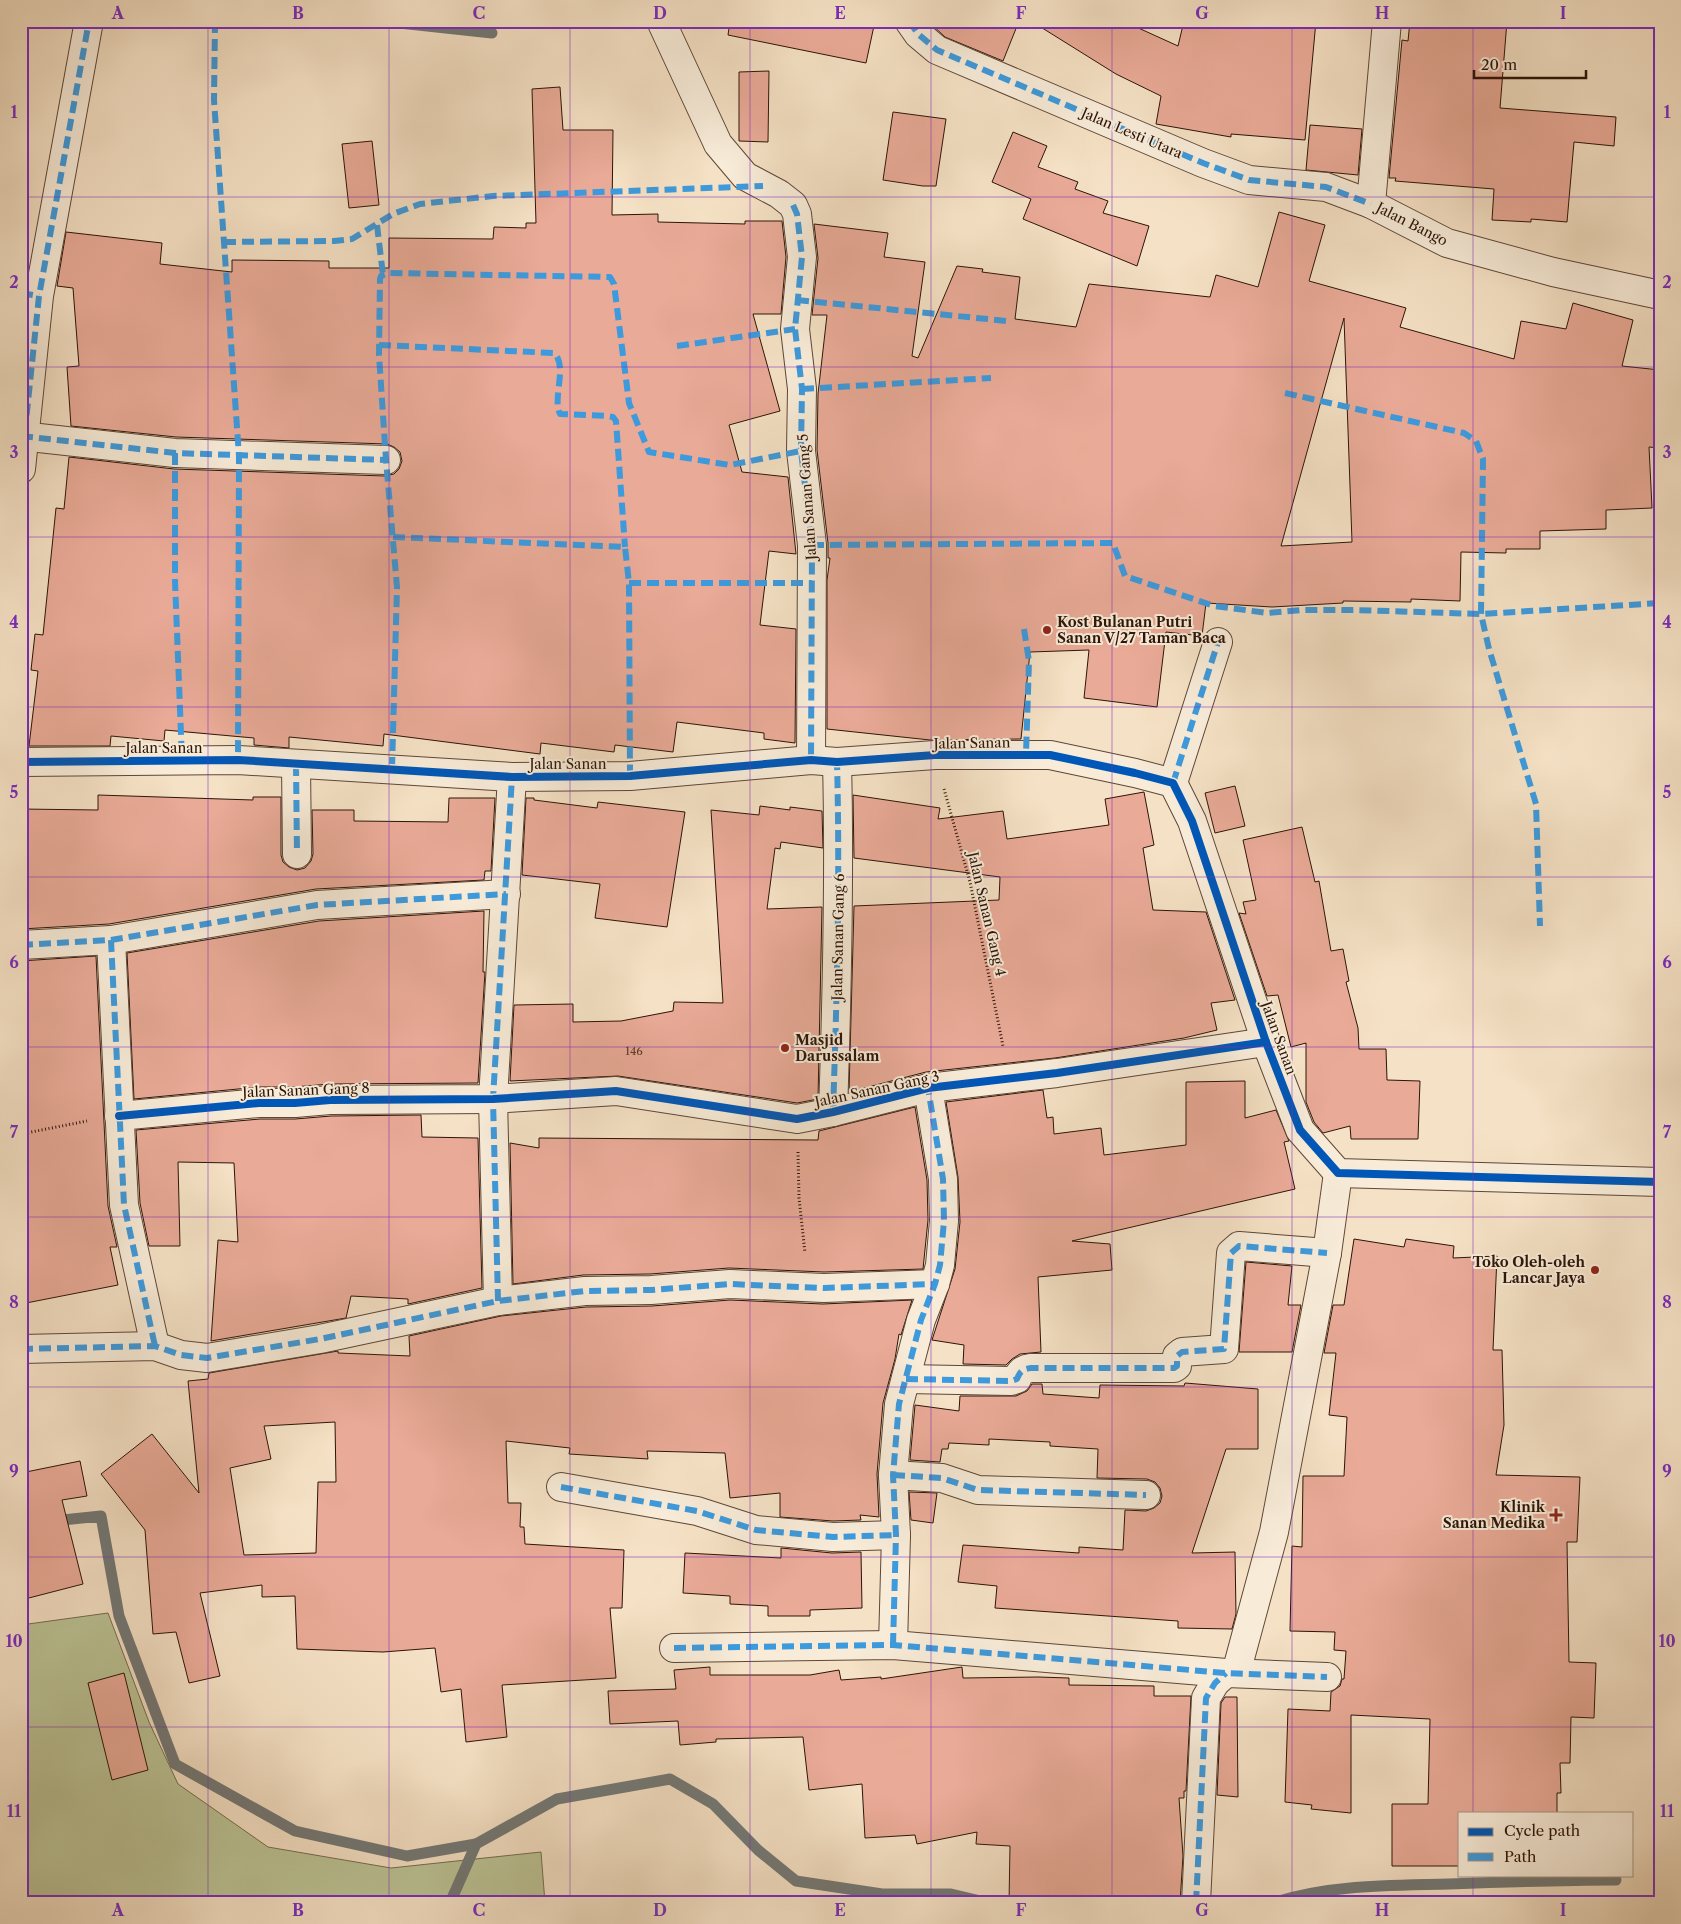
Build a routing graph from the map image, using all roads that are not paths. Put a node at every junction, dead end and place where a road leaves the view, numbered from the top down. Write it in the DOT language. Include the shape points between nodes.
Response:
graph roads {
  1 [pos="88,21"];
  2 [pos="661,21"];
  3 [pos="909,21"];
  4 [pos="1387,21"];
  5 [pos="1371,204"];
  6 [pos="30,294"];
  7 [pos="1660,295"];
  8 [pos="22,436"];
  9 [pos="386,460"];
  10 [pos="21,469"];
  11 [pos="1218,642"];
  12 [pos="824,761"];
  13 [pos="21,762"];
  14 [pos="296,764"];
  15 [pos="512,777"];
  16 [pos="1173,783"];
  17 [pos="297,854"];
  18 [pos="506,894"];
  19 [pos="110,940"];
  20 [pos="21,945"];
  21 [pos="1266,1042"];
  22 [pos="928,1088"];
  23 [pos="494,1099"];
  24 [pos="833,1112"];
  25 [pos="120,1116"];
  26 [pos="1338,1172"];
  27 [pos="1660,1182"];
  28 [pos="1327,1253"];
  29 [pos="935,1284"];
  30 [pos="498,1301"];
  31 [pos="155,1346"];
  32 [pos="21,1348"];
  33 [pos="906,1379"];
  34 [pos="893,1475"];
  35 [pos="562,1487"];
  36 [pos="1146,1495"];
  37 [pos="896,1535"];
  38 [pos="894,1645"];
  39 [pos="674,1648"];
  40 [pos="1231,1673"];
  41 [pos="1327,1677"];
  42 [pos="1196,1903"];
  1 -- 6 [label="street"];
  2 -- 12 [label="street, Jalan Sanan Gang 5" via="718,144 745,176 779,194 793,205 797,214 802,257 796,329 802,389 801,451 812,545"];
  3 -- 5 [label="street, Jalan Lesti Utara" via="918,34 937,50 1204,163 1249,180 1326,187"];
  4 -- 5 [label="street, Jalan Bango"];
  5 -- 7 [label="street, Jalan Bango" via="1447,243 1553,272"];
  6 -- 8 [label="street"];
  8 -- 9 [label="street" via="175,453"];
  8 -- 10 [label="street"];
  11 -- 16 [label="street"];
  12 -- 15 [label="street, Jalan Sanan" via="630,776"];
  12 -- 16 [label="street, Jalan Sanan" via="935,755 1050,755"];
  12 -- 24 [label="street, Jalan Sanan Gang 6" via="839,856"];
  13 -- 14 [label="street, Jalan Sanan" via="238,760"];
  14 -- 15 [label="street, Jalan Sanan"];
  14 -- 17 [label="street"];
  15 -- 18 [label="street"];
  16 -- 21 [label="street, Jalan Sanan" via="1192,821"];
  18 -- 19 [label="street" via="317,905"];
  18 -- 23 [label="street"];
  19 -- 20 [label="street"];
  19 -- 25 [label="street"];
  21 -- 22 [label="street, Jalan Sanan Gang 3"];
  21 -- 26 [label="street, Jalan Sanan" via="1300,1130"];
  22 -- 24 [label="street, Jalan Sanan Gang 3"];
  22 -- 29 [label="street" via="943,1179 943,1230"];
  23 -- 24 [label="street, Jalan Sanan Gang 3" via="616,1091 797,1119"];
  23 -- 25 [label="street, Jalan Sanan Gang 8" via="259,1103"];
  23 -- 30 [label="street"];
  25 -- 31 [label="street" via="124,1205"];
  26 -- 27 [label="street"];
  26 -- 28 [label="street"];
  28 -- 33 [label="street" via="1235,1248 1231,1253 1224,1349 1182,1352 1177,1356 1174,1368 1031,1368 1023,1370 1017,1379 1011,1381"];
  28 -- 40 [label="street" via="1274,1532"];
  29 -- 30 [label="street" via="809,1288 730,1284 585,1291"];
  29 -- 33 [label="street" via="920,1320"];
  30 -- 31 [label="street" via="320,1339 207,1358 181,1355"];
  31 -- 32 [label="street"];
  33 -- 34 [label="street" via="899,1404"];
  34 -- 36 [label="street" via="942,1478 978,1490"];
  34 -- 37 [label="street"];
  35 -- 37 [label="street" via="697,1511 756,1530 833,1537"];
  37 -- 38 [label="street"];
  38 -- 39 [label="street"];
  38 -- 40 [label="street"];
  40 -- 41 [label="street"];
  40 -- 42 [label="street" via="1214,1683 1206,1698"];
}
